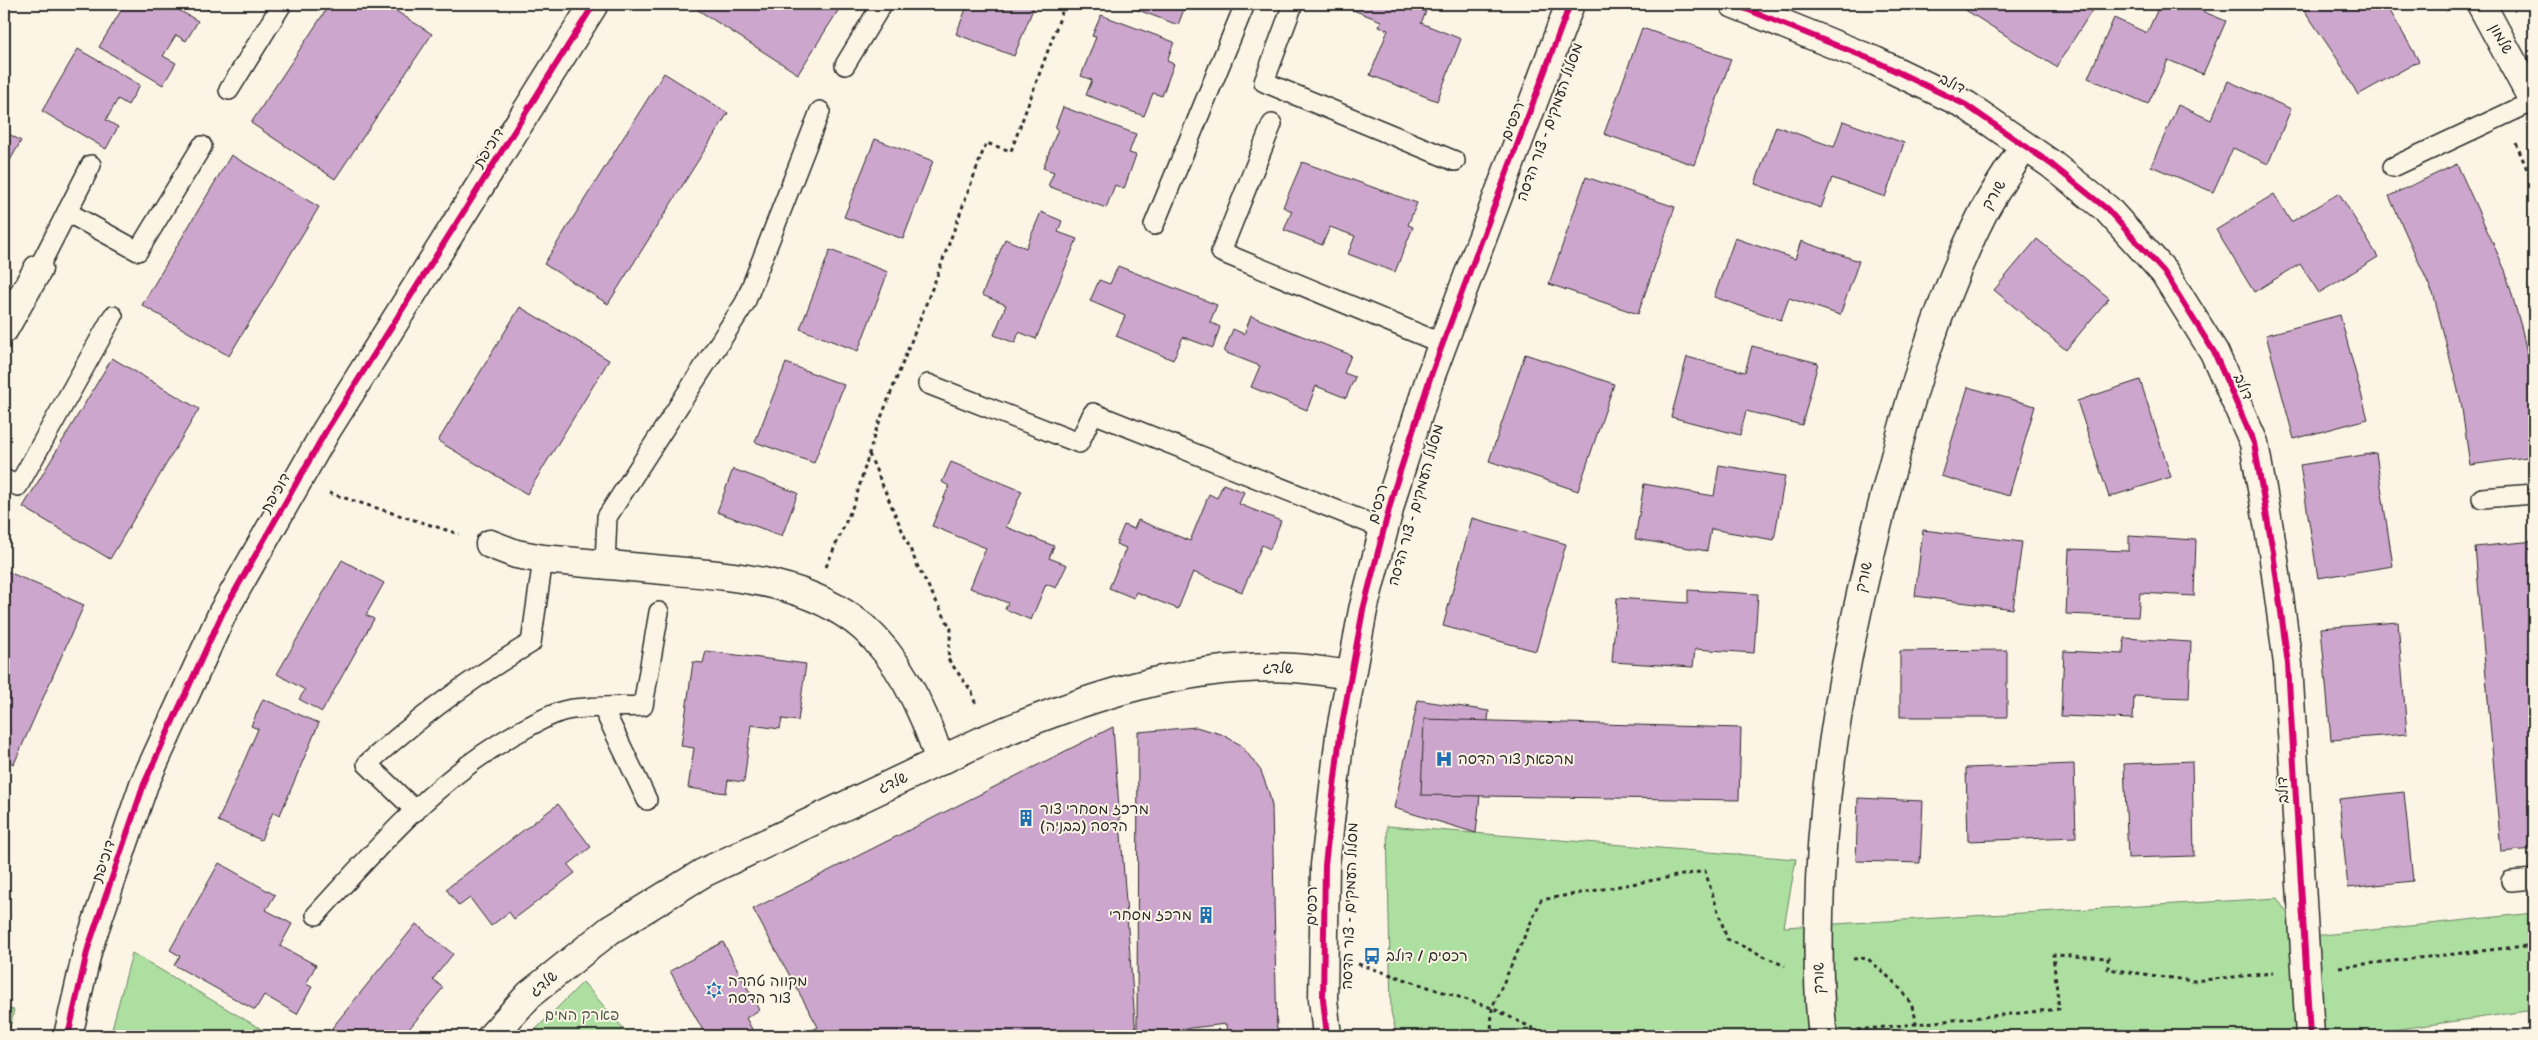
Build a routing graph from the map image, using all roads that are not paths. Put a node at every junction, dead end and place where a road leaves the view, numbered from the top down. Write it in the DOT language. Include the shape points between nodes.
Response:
graph roads {
  1 [pos="282,4"];
  2 [pos="594,4"];
  3 [pos="882,4"];
  4 [pos="1246,4"];
  5 [pos="1293,4"];
  6 [pos="1570,4"];
  7 [pos="1734,4"];
  8 [pos="2481,4"];
  9 [pos="845,65"];
  10 [pos="229,90"];
  11 [pos="2534,101"];
  12 [pos="820,111"];
  13 [pos="1272,124"];
  14 [pos="202,146"];
  15 [pos="2024,146"];
  16 [pos="1455,161"];
  17 [pos="91,165"];
  18 [pos="2393,167"];
  19 [pos="67,212"];
  20 [pos="1154,225"];
  21 [pos="38,269"];
  22 [pos="114,316"];
  23 [pos="4,329"];
  24 [pos="1443,344"];
  25 [pos="928,384"];
  26 [pos="4,479"];
  27 [pos="2534,494"];
  28 [pos="2482,498"];
  29 [pos="1384,529"];
  30 [pos="490,544"];
  31 [pos="543,559"];
  32 [pos="605,565"];
  33 [pos="660,612"];
  34 [pos="1351,675"];
  35 [pos="604,708"];
  36 [pos="940,761"];
  37 [pos="647,800"];
  38 [pos="416,810"];
  39 [pos="2534,880"];
  40 [pos="2511,881"];
  41 [pos="316,915"];
  42 [pos="1822,1035"];
  43 [pos="68,1036"];
  44 [pos="492,1036"];
  45 [pos="1327,1036"];
  46 [pos="2310,1036"];
  1 -- 10 [label="lane"];
  2 -- 43 [label="street, דוכיפת" via="326,431 223,612 144,784 88,948"];
  3 -- 9 [label="lane"];
  4 -- 20 [label="lane"];
  5 -- 16 [label="lane" via="1264,82"];
  6 -- 24 [label="street, רכסים"];
  7 -- 15 [label="street, דולב" via="1875,61 1958,101"];
  8 -- 11 [label="street, שלמון"];
  11 -- 18 [label="lane"];
  12 -- 32 [label="lane" via="745,303 607,517"];
  13 -- 24 [label="lane" via="1221,252"];
  14 -- 19 [label="lane" via="138,252"];
  15 -- 42 [label="street, שורק" via="1983,213 1953,281 1906,412 1866,568 1836,712 1820,852 1818,962"];
  15 -- 46 [label="street, דולב" via="2107,209 2164,272 2214,352 2254,443 2288,664"];
  17 -- 19 [label="lane"];
  19 -- 21 [label="lane"];
  21 -- 23 [label="street"];
  22 -- 26 [label="lane" via="18,486"];
  24 -- 29 [label="street, רכסים"];
  25 -- 29 [label="lane" via="1079,443 1093,412"];
  27 -- 28 [label="lane"];
  29 -- 34 [label="street, רכסים" via="1363,610"];
  30 -- 31 [label="street" via="516,554"];
  31 -- 32 [label="street"];
  31 -- 38 [label="lane" via="531,643 456,692 367,764"];
  32 -- 36 [label="street" via="735,576 777,584 841,611 883,648 910,690"];
  33 -- 35 [label="lane" via="643,706"];
  34 -- 36 [label="street, שלדג" via="1295,668 1262,668 1152,683 1096,699 986,739"];
  34 -- 45 [label="street, רכסים" via="1340,735 1326,865 1324,999"];
  35 -- 37 [label="lane"];
  35 -- 38 [label="lane" via="564,710 534,724 479,757"];
  36 -- 44 [label="street, שלדג" via="703,874 610,930 530,994"];
  38 -- 41 [label="lane"];
  39 -- 40 [label="lane"];
}
